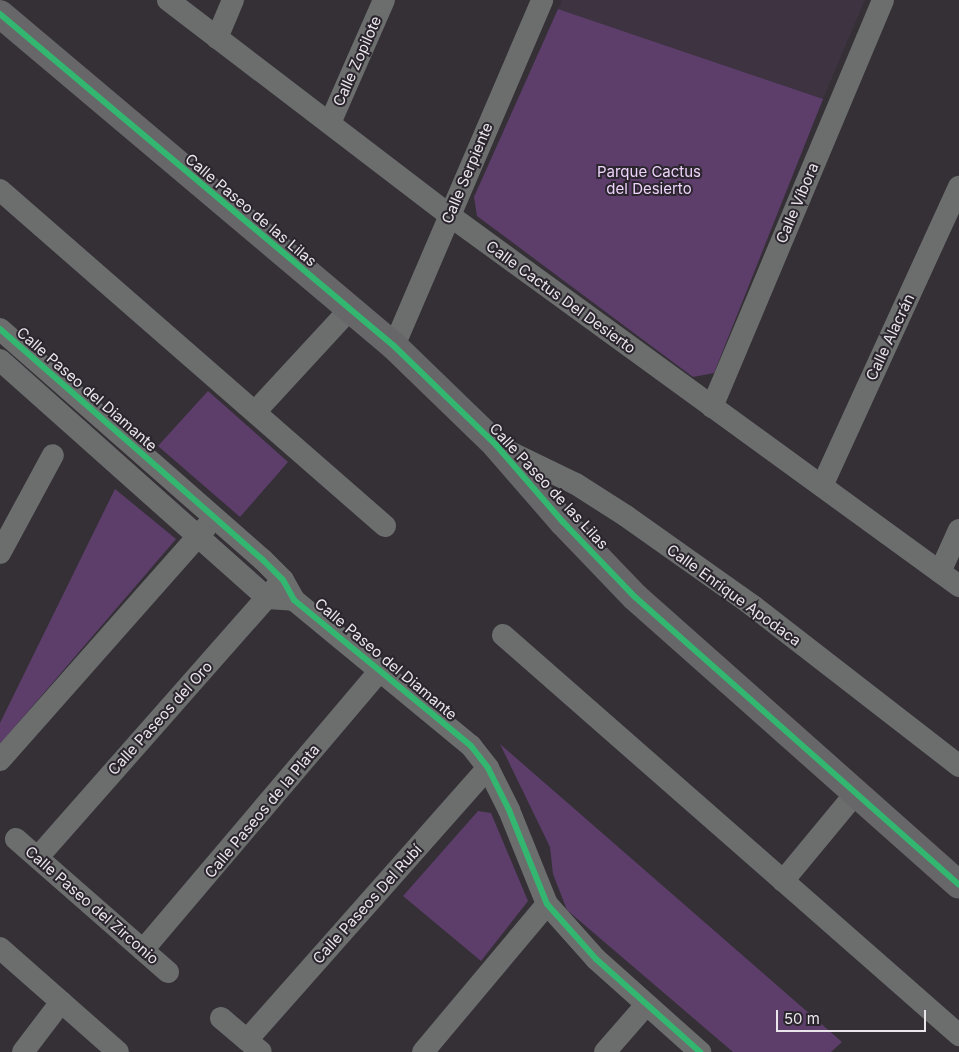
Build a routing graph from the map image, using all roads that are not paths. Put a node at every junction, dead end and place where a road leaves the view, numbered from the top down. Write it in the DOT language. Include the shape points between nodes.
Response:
graph roads {
  1 [pos="168,0"];
  2 [pos="233,0"];
  3 [pos="384,0"];
  4 [pos="542,0"];
  5 [pos="883,0"];
  6 [pos="0,14"];
  7 [pos="217,38"];
  8 [pos="330,122"];
  9 [pos="959,187"];
  10 [pos="0,190"];
  11 [pos="449,215"];
  12 [pos="349,310"];
  13 [pos="0,330"];
  14 [pos="394,346"];
  15 [pos="0,360"];
  16 [pos="712,407"];
  17 [pos="254,412"];
  18 [pos="125,439"];
  19 [pos="496,445"];
  20 [pos="53,456"];
  21 [pos="108,458"];
  22 [pos="822,486"];
  23 [pos="214,517"];
  24 [pos="385,526"];
  25 [pos="959,530"];
  26 [pos="198,538"];
  27 [pos="0,553"];
  28 [pos="940,572"];
  29 [pos="283,580"];
  30 [pos="959,586"];
  31 [pos="267,598"];
  32 [pos="294,600"];
  33 [pos="503,635"];
  34 [pos="380,671"];
  35 [pos="0,760"];
  36 [pos="959,766"];
  37 [pos="488,768"];
  38 [pos="855,794"];
  39 [pos="16,839"];
  40 [pos="38,857"];
  41 [pos="783,881"];
  42 [pos="959,885"];
  43 [pos="547,904"];
  44 [pos="0,948"];
  45 [pos="143,950"];
  46 [pos="168,972"];
  47 [pos="61,1002"];
  48 [pos="646,1005"];
  49 [pos="221,1018"];
  50 [pos="959,1035"];
  51 [pos="254,1046"];
  52 [pos="23,1052"];
  53 [pos="118,1052"];
  54 [pos="423,1052"];
  55 [pos="605,1052"];
  56 [pos="700,1052"];
  1 -- 7 [label="street, Calle Cactus Del Desierto"];
  2 -- 7 [label="street"];
  3 -- 8 [label="street, Calle Zopilote"];
  4 -- 11 [label="street, Calle Serpiente"];
  5 -- 16 [label="street, Calle Víbora"];
  6 -- 12 [label="street, Calle Paseo de las Lilas"];
  7 -- 8 [label="street, Calle Cactus Del Desierto"];
  8 -- 11 [label="street, Calle Cactus Del Desierto"];
  9 -- 22 [label="street, Calle Alacrán"];
  10 -- 17 [label="street"];
  11 -- 14 [label="street, Calle Serpiente"];
  11 -- 16 [label="street, Calle Cactus Del Desierto"];
  12 -- 14 [label="street, Calle Paseo de las Lilas"];
  12 -- 17 [label="street"];
  13 -- 18 [label="street, Calle Paseo del Diamante"];
  14 -- 19 [label="street, Calle Paseo de las Lilas"];
  15 -- 21 [label="street"];
  16 -- 22 [label="street, Calle Cactus Del Desierto"];
  17 -- 24 [label="street"];
  18 -- 21 [label="street"];
  18 -- 23 [label="street, Calle Paseo del Diamante"];
  19 -- 36 [label="street, Calle Enrique Apodaca" via="576,484 626,516 753,606"];
  19 -- 38 [label="street, Calle Paseo de las Lilas" via="563,522 635,597"];
  20 -- 27 [label="street"];
  21 -- 26 [label="street"];
  22 -- 28 [label="street, Calle Cactus Del Desierto"];
  23 -- 26 [label="street"];
  23 -- 29 [label="street, Calle Paseo del Diamante"];
  25 -- 28 [label="street"];
  26 -- 31 [label="street"];
  26 -- 35 [label="street"];
  28 -- 30 [label="street, Calle Cactus Del Desierto"];
  29 -- 31 [label="street, Calle Paseos del Oro"];
  29 -- 32 [label="street, Calle Paseo del Diamante"];
  31 -- 32 [label="street, Calle Paseo del Diamante"];
  31 -- 40 [label="street, Calle Paseos del Oro"];
  32 -- 34 [label="street, Calle Paseo del Diamante"];
  33 -- 41 [label="street"];
  34 -- 37 [label="street, Calle Paseo del Diamante" via="471,746"];
  34 -- 45 [label="street, Calle Paseos de la Plata"];
  37 -- 43 [label="street, Calle Paseo del Diamante" via="509,810"];
  37 -- 51 [label="street, Calle Paseos Del Rubí"];
  38 -- 41 [label="street"];
  38 -- 42 [label="street, Calle Paseo de las Lilas"];
  39 -- 40 [label="street, Calle Paseo del Zirconio"];
  40 -- 45 [label="street, Calle Paseo del Zirconio"];
  41 -- 50 [label="street"];
  43 -- 48 [label="street, Calle Paseo del Diamante" via="596,958"];
  43 -- 54 [label="street"];
  44 -- 47 [label="street"];
  45 -- 46 [label="street, Calle Paseo del Zirconio"];
  47 -- 52 [label="street"];
  47 -- 53 [label="street"];
  48 -- 55 [label="street"];
  48 -- 56 [label="street, Calle Paseo del Diamante"];
  49 -- 51 [label="street"];
}
